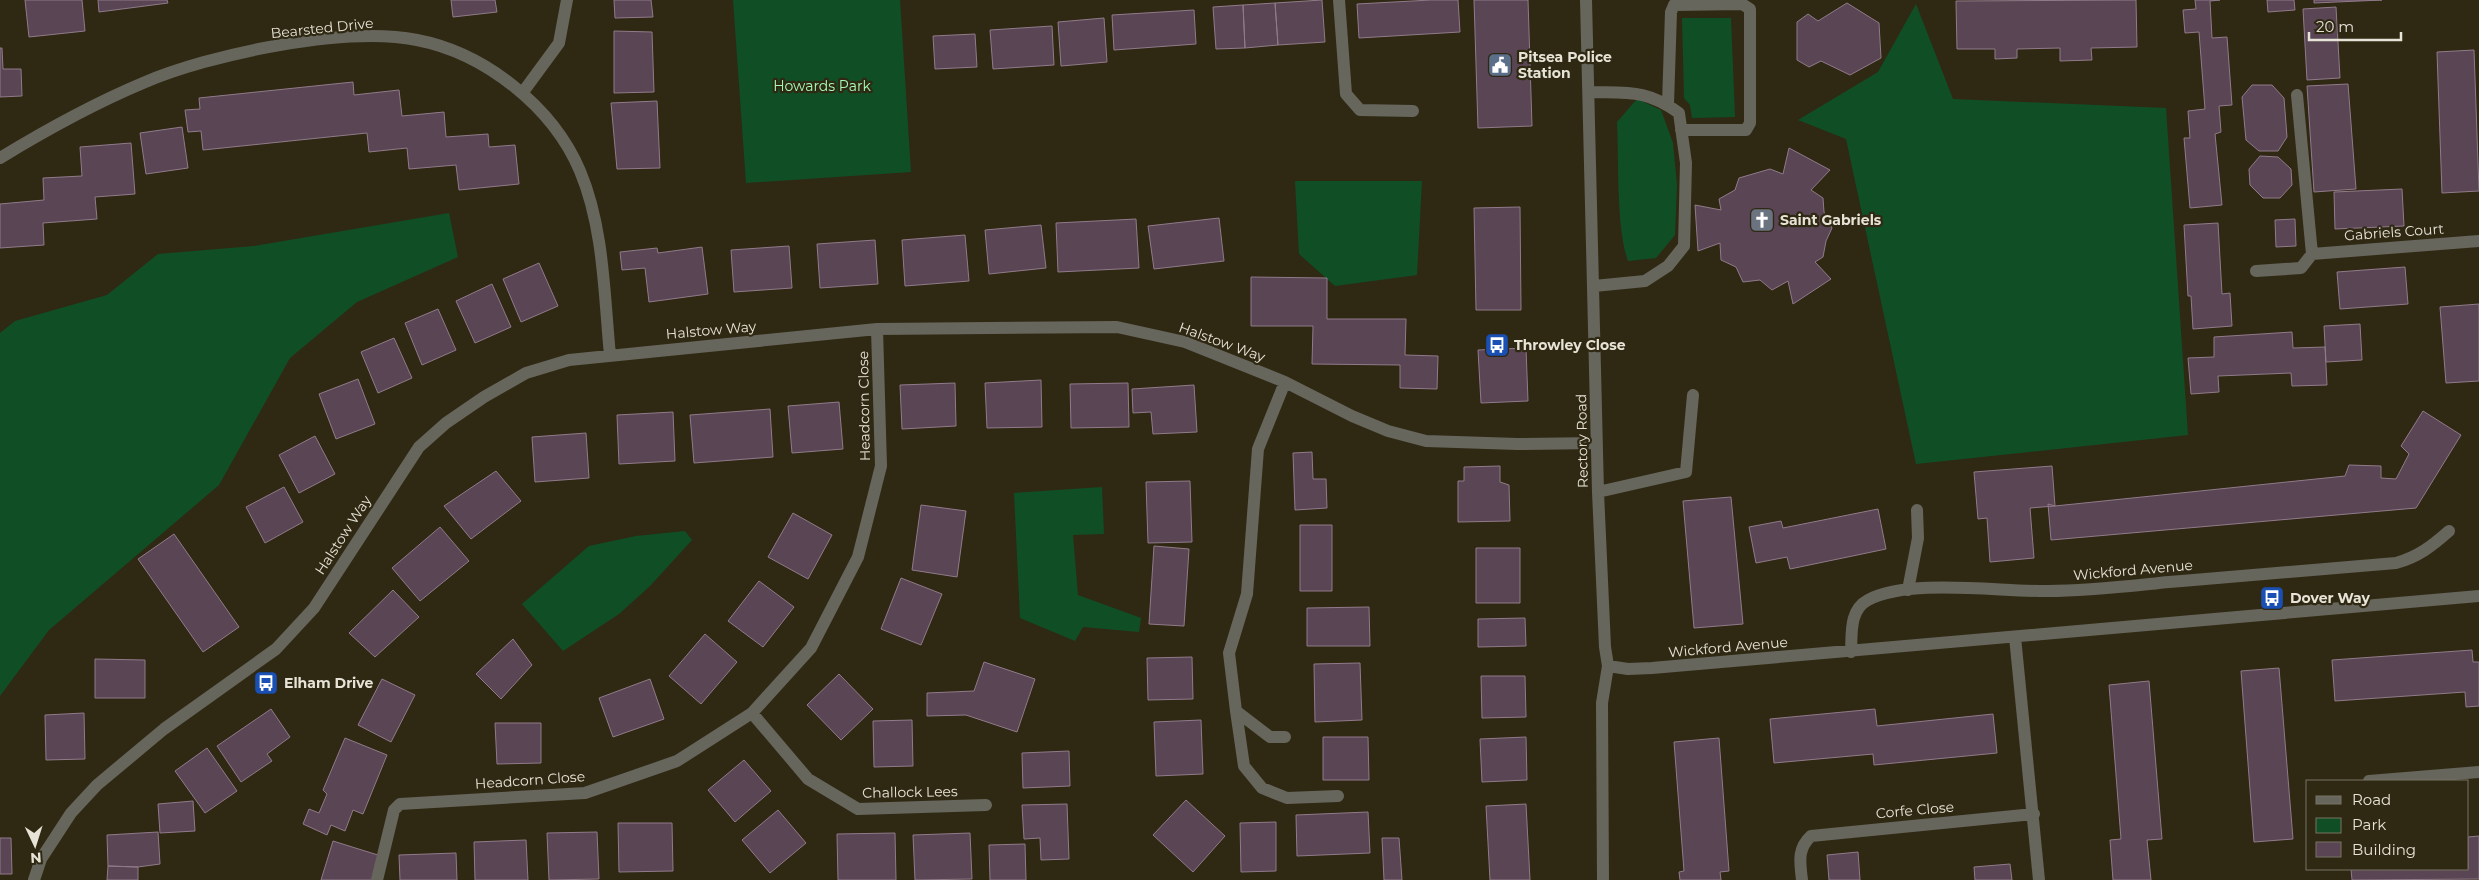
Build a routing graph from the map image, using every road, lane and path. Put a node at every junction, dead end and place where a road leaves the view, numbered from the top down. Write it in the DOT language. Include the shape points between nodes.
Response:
graph roads {
  1 [pos="567,0"];
  2 [pos="1339,0"];
  3 [pos="1586,0"];
  4 [pos="523,92"];
  5 [pos="1589,92"];
  6 [pos="2297,95"];
  7 [pos="1668,104"];
  8 [pos="1414,111"];
  9 [pos="1681,130"];
  10 [pos="0,158"];
  11 [pos="2479,241"];
  12 [pos="2312,254"];
  13 [pos="2256,271"];
  14 [pos="1594,286"];
  15 [pos="877,329"];
  16 [pos="610,355"];
  17 [pos="1285,382"];
  18 [pos="1693,395"];
  19 [pos="1597,443"];
  20 [pos="1598,492"];
  21 [pos="1917,510"];
  22 [pos="2449,531"];
  23 [pos="1908,590"];
  24 [pos="2479,596"];
  25 [pos="2015,638"];
  26 [pos="1851,652"];
  27 [pos="1608,666"];
  28 [pos="1236,711"];
  29 [pos="752,713"];
  30 [pos="1285,737"];
  31 [pos="2479,772"];
  32 [pos="2381,780"];
  33 [pos="1338,796"];
  34 [pos="986,806"];
  35 [pos="2034,814"];
  36 [pos="34,880"];
  37 [pos="378,880"];
  38 [pos="1602,880"];
  39 [pos="1802,880"];
  40 [pos="2039,880"];
  1 -- 4 [label="street" via="559,43"];
  2 -- 8 [label="street" via="1346,94 1360,110"];
  3 -- 5 [label="street, Rectory Road"];
  4 -- 10 [label="street, Bearsted Drive" via="479,64 418,40 364,36 294,43 209,60 144,82 76,114"];
  4 -- 16 [label="street, Bearsted Drive" via="560,136 580,170 593,212"];
  5 -- 7 [label="street" via="1642,93"];
  5 -- 14 [label="street, Rectory Road"];
  6 -- 12 [label="street"];
  7 -- 9 [label="street" via="1679,113"];
  7 -- 9 [label="street" via="1671,12 1674,5 1742,4 1750,9 1750,123 1746,130"];
  9 -- 14 [label="street" via="1686,163 1684,246 1668,266 1645,281"];
  11 -- 12 [label="street, Gabriels Court"];
  12 -- 13 [label="street" via="2301,268"];
  14 -- 19 [label="street, Rectory Road"];
  15 -- 16 [label="street, Halstow Way"];
  15 -- 17 [label="street, Halstow Way" via="1117,327 1185,342"];
  15 -- 29 [label="street, Headcorn Close" via="881,466 858,557 811,648"];
  16 -- 36 [label="street, Halstow Way" via="569,360 526,373 484,397 419,446 314,608 276,649 164,729 97,786 71,814 46,851"];
  17 -- 19 [label="street, Halstow Way" via="1352,416 1388,431 1426,441"];
  17 -- 28 [label="street" via="1258,449 1248,594 1229,653"];
  18 -- 20 [label="street" via="1686,472"];
  19 -- 20 [label="street, Rectory Road"];
  20 -- 27 [label="street, Rectory Road"];
  21 -- 23 [label="street" via="1918,538"];
  22 -- 23 [label="street, Wickford Avenue" via="2415,558 2396,563 2048,592 1967,588"];
  23 -- 26 [label="street, Wickford Avenue" via="1867,600 1859,607 1852,624"];
  24 -- 25 [label="street, Wickford Avenue"];
  25 -- 26 [label="street, Wickford Avenue"];
  25 -- 35 [label="street"];
  26 -- 27 [label="street, Wickford Avenue" via="1652,668"];
  27 -- 38 [label="street, Rectory Road" via="1602,703"];
  28 -- 30 [label="street" via="1270,737"];
  28 -- 33 [label="street" via="1244,766 1262,788 1287,798"];
  29 -- 34 [label="street, Challock Lees" via="808,779 858,809"];
  29 -- 37 [label="street, Headcorn Close" via="677,761 585,794 400,804 394,810"];
  31 -- 32 [label="street"];
  35 -- 39 [label="street, Corfe Close" via="1812,836 1803,844 1800,854"];
  35 -- 40 [label="street"];
}
